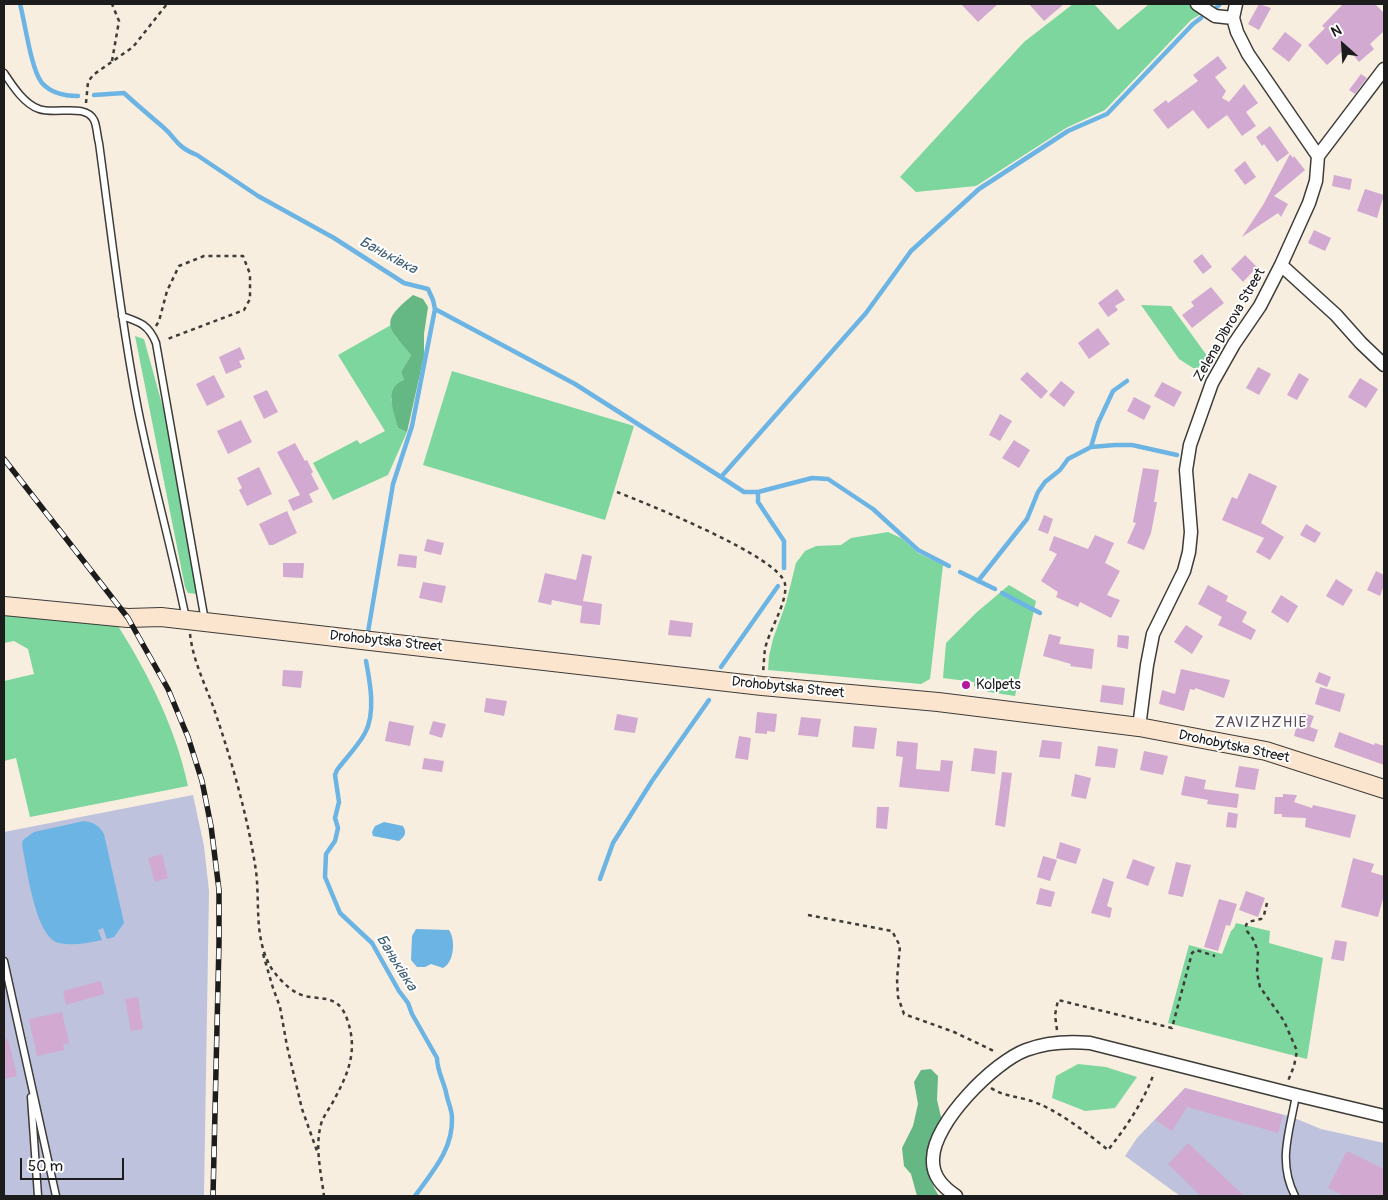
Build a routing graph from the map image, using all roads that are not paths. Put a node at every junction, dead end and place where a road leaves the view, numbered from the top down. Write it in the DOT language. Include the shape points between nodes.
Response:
graph roads {
  1 [pos="1197,4"];
  2 [pos="1236,4"];
  3 [pos="1233,18"];
  4 [pos="1384,68"];
  5 [pos="4,73"];
  6 [pos="1318,156"];
  7 [pos="1282,265"];
  8 [pos="122,316"];
  9 [pos="1384,365"];
  10 [pos="4,606"];
  11 [pos="194,621"];
  12 [pos="1139,727"];
  13 [pos="1384,789"];
  14 [pos="4,961"];
  15 [pos="31,1083"];
  16 [pos="1290,1094"];
  17 [pos="1384,1116"];
  18 [pos="38,1196"];
  19 [pos="56,1196"];
  20 [pos="956,1196"];
  21 [pos="1295,1196"];
  1 -- 3 [label="street" via="1215,16"];
  2 -- 3 [label="street"];
  3 -- 6 [label="street" via="1248,54"];
  4 -- 6 [label="street"];
  5 -- 8 [label="lane" via="19,94 38,109 86,111 94,120"];
  6 -- 7 [label="street, Zelena Dibrova Street" via="1316,181 1309,203"];
  7 -- 9 [label="street"];
  7 -- 12 [label="street, Zelena Dibrova Street" via="1212,383 1190,445 1186,470 1191,532 1189,552 1184,571 1154,634"];
  8 -- 11 [label="lane" via="138,410 175,565"];
  8 -- 11 [label="lane" via="138,321 152,332 156,343"];
  10 -- 11 [label="street, Drohobytska Street"];
  11 -- 12 [label="street, Drohobytska Street"];
  12 -- 13 [label="street, Drohobytska Street" via="1266,751"];
  14 -- 15 [label="lane"];
  15 -- 18 [label="lane"];
  15 -- 19 [label="lane"];
  16 -- 17 [label="street"];
  16 -- 20 [label="street" via="1090,1043 1047,1043 1006,1060 982,1081 964,1099 939,1138 933,1160 936,1175 942,1186"];
  16 -- 21 [label="lane" via="1287,1172"];
}
